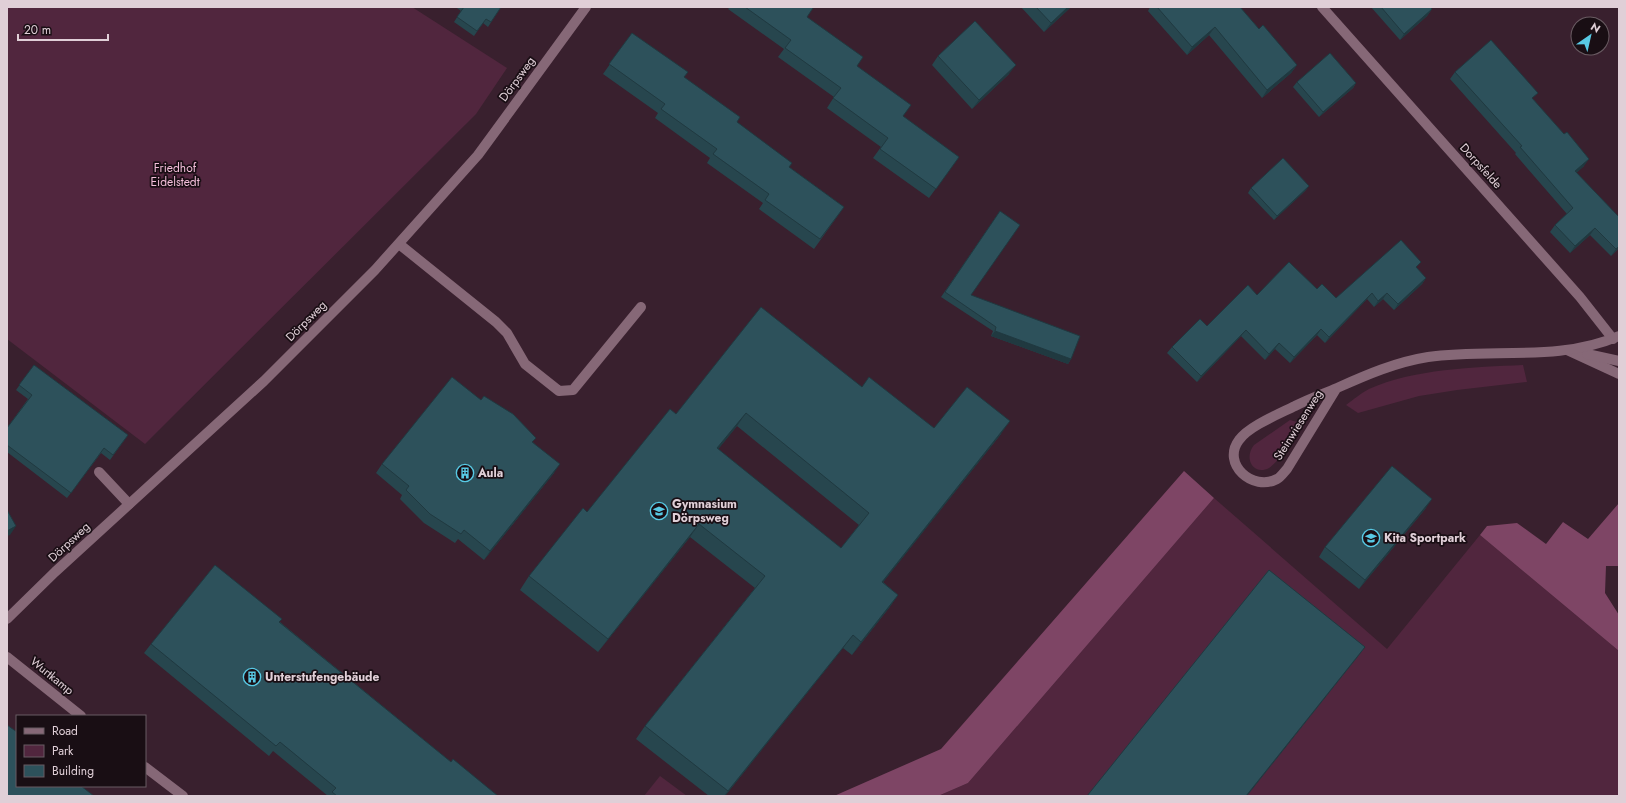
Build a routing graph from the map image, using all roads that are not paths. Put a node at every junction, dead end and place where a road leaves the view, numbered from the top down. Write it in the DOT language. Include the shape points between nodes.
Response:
graph roads {
  1 [pos="586,7"];
  2 [pos="1322,7"];
  3 [pos="399,244"];
  4 [pos="641,307"];
  5 [pos="1616,337"];
  6 [pos="1567,350"];
  7 [pos="1619,361"];
  8 [pos="1619,374"];
  9 [pos="1336,388"];
  10 [pos="99,472"];
  11 [pos="129,504"];
  12 [pos="7,619"];
  13 [pos="7,657"];
  14 [pos="80,715"];
  15 [pos="146,768"];
  16 [pos="183,796"];
  1 -- 3 [label="street, Dörpsweg" via="478,155"];
  2 -- 5 [label="street, Dorpsfelde"];
  3 -- 4 [label="street" via="496,322 525,364 559,391 573,390"];
  3 -- 11 [label="street, Dörpsweg" via="264,381"];
  5 -- 6 [label="street, Steinwiesenweg"];
  6 -- 7 [label="street, Steinwiesenweg"];
  6 -- 8 [label="street, Steinwiesenweg"];
  6 -- 9 [label="street, Steinwiesenweg" via="1428,357 1374,371"];
  9 -- 9 [label="street, Steinwiesenweg" via="1296,405 1247,432 1238,441 1234,450 1235,462 1242,475 1253,482 1266,484 1278,479 1287,469"];
  10 -- 11 [label="street"];
  11 -- 12 [label="street, Dörpsweg"];
  13 -- 14 [label="street, Wurtkamp"];
  15 -- 16 [label="street"];
}
